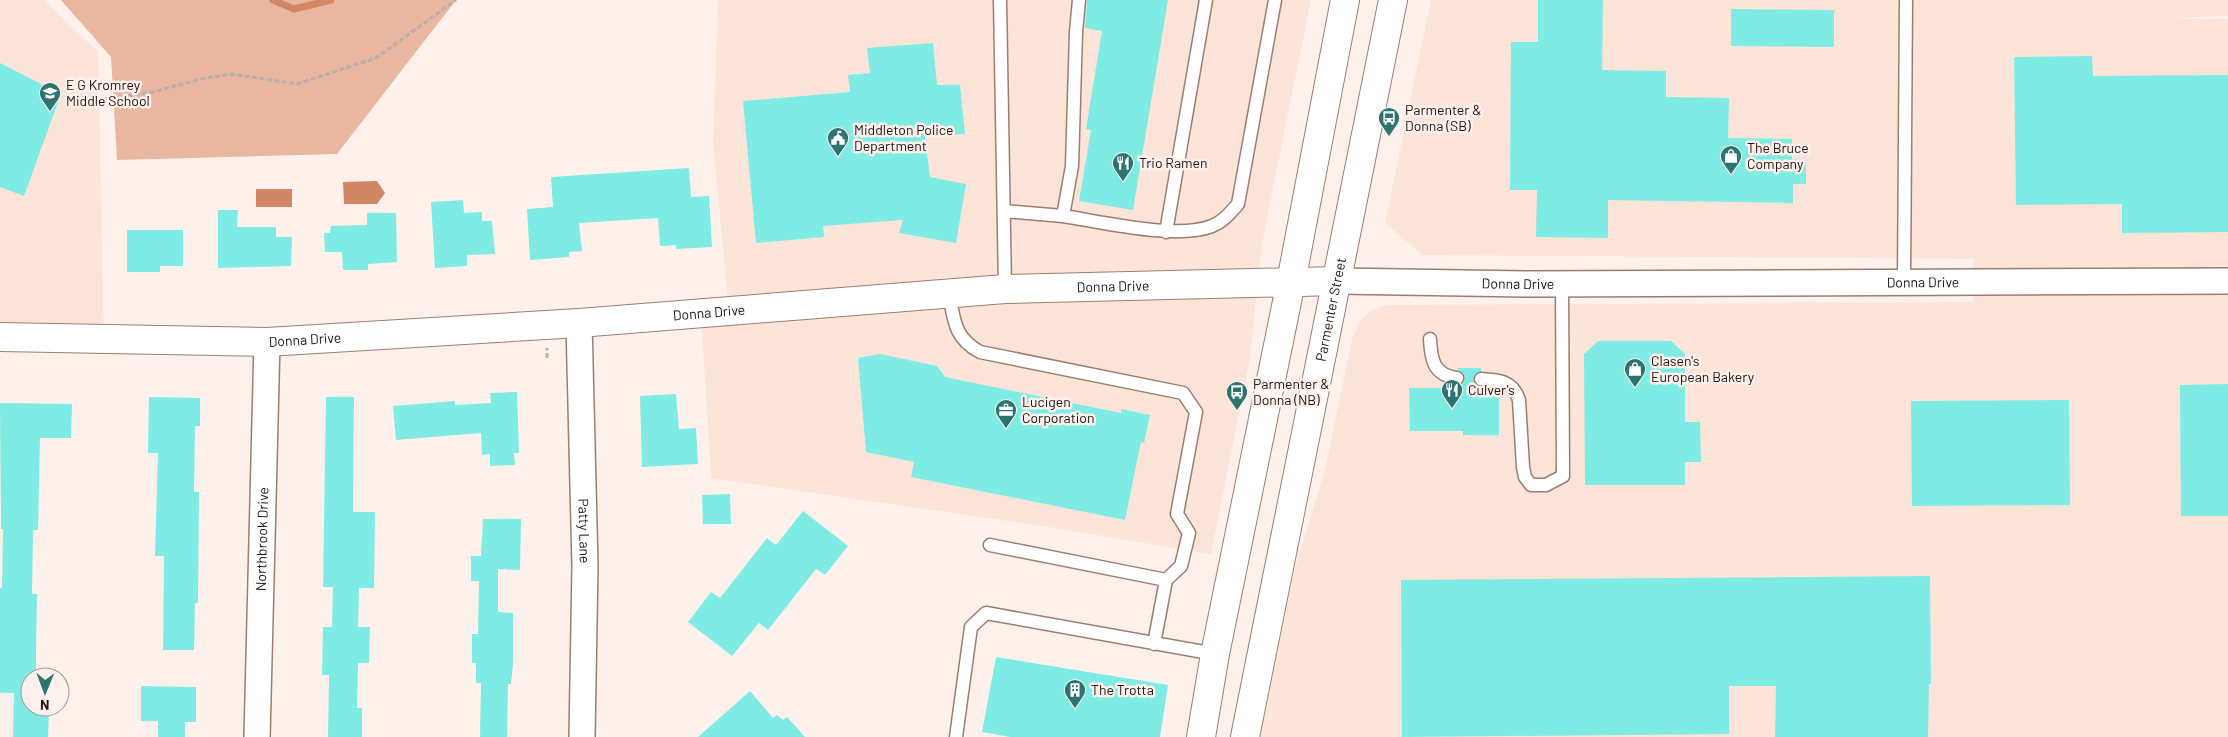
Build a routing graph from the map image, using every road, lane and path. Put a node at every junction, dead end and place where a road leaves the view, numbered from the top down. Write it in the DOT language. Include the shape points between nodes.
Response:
graph roads {
  1 [pos="456,0"];
  2 [pos="1000,0"];
  3 [pos="1080,0"];
  4 [pos="1206,0"];
  5 [pos="1275,0"];
  6 [pos="1345,0"];
  7 [pos="1393,0"];
  8 [pos="1906,0"];
  9 [pos="74,97"];
  10 [pos="1004,211"];
  11 [pos="1063,216"];
  12 [pos="1166,232"];
  13 [pos="1338,281"];
  14 [pos="2228,281"];
  15 [pos="1291,282"];
  16 [pos="1904,283"];
  17 [pos="1562,284"];
  18 [pos="1005,289"];
  19 [pos="949,293"];
  20 [pos="579,323"];
  21 [pos="0,337"];
  22 [pos="1430,339"];
  23 [pos="267,342"];
  24 [pos="1457,378"];
  25 [pos="1481,379"];
  26 [pos="990,545"];
  27 [pos="1166,580"];
  28 [pos="1154,644"];
  29 [pos="1215,654"];
  30 [pos="258,737"];
  31 [pos="582,737"];
  32 [pos="956,737"];
  33 [pos="1201,737"];
  34 [pos="1245,737"];
  1 -- 9 [label="path" via="376,58 297,84 231,74 150,93 103,99"];
  2 -- 10 [label="lane"];
  3 -- 11 [label="lane" via="1072,166"];
  4 -- 12 [label="lane"];
  5 -- 12 [label="lane" via="1238,204 1226,219 1211,227"];
  6 -- 15 [label="street"];
  7 -- 13 [label="street, Parmenter Street"];
  8 -- 16 [label="lane"];
  10 -- 11 [label="lane"];
  10 -- 18 [label="lane"];
  11 -- 12 [label="lane"];
  13 -- 15 [label="street, Donna Drive"];
  13 -- 17 [label="street, Donna Drive"];
  13 -- 34 [label="street, Parmenter Street"];
  14 -- 16 [label="street, Donna Drive"];
  15 -- 18 [label="street, Donna Drive"];
  15 -- 29 [label="street"];
  16 -- 17 [label="street, Donna Drive"];
  17 -- 25 [label="lane" via="1563,476 1546,485 1531,485 1523,467 1516,391 1502,381"];
  18 -- 19 [label="street, Donna Drive"];
  19 -- 20 [label="street, Donna Drive"];
  19 -- 27 [label="lane" via="955,326 962,339 980,352 1183,394 1196,412 1177,514 1189,533 1181,566"];
  20 -- 23 [label="street, Donna Drive"];
  20 -- 31 [label="street, Patty Lane" via="585,566"];
  21 -- 23 [label="street, Donna Drive"];
  22 -- 24 [label="lane" via="1435,368"];
  23 -- 30 [label="street, Northbrook Drive"];
  26 -- 27 [label="lane"];
  27 -- 28 [label="lane"];
  28 -- 29 [label="lane"];
  28 -- 32 [label="lane" via="986,613 971,627"];
  29 -- 33 [label="street"];
}
